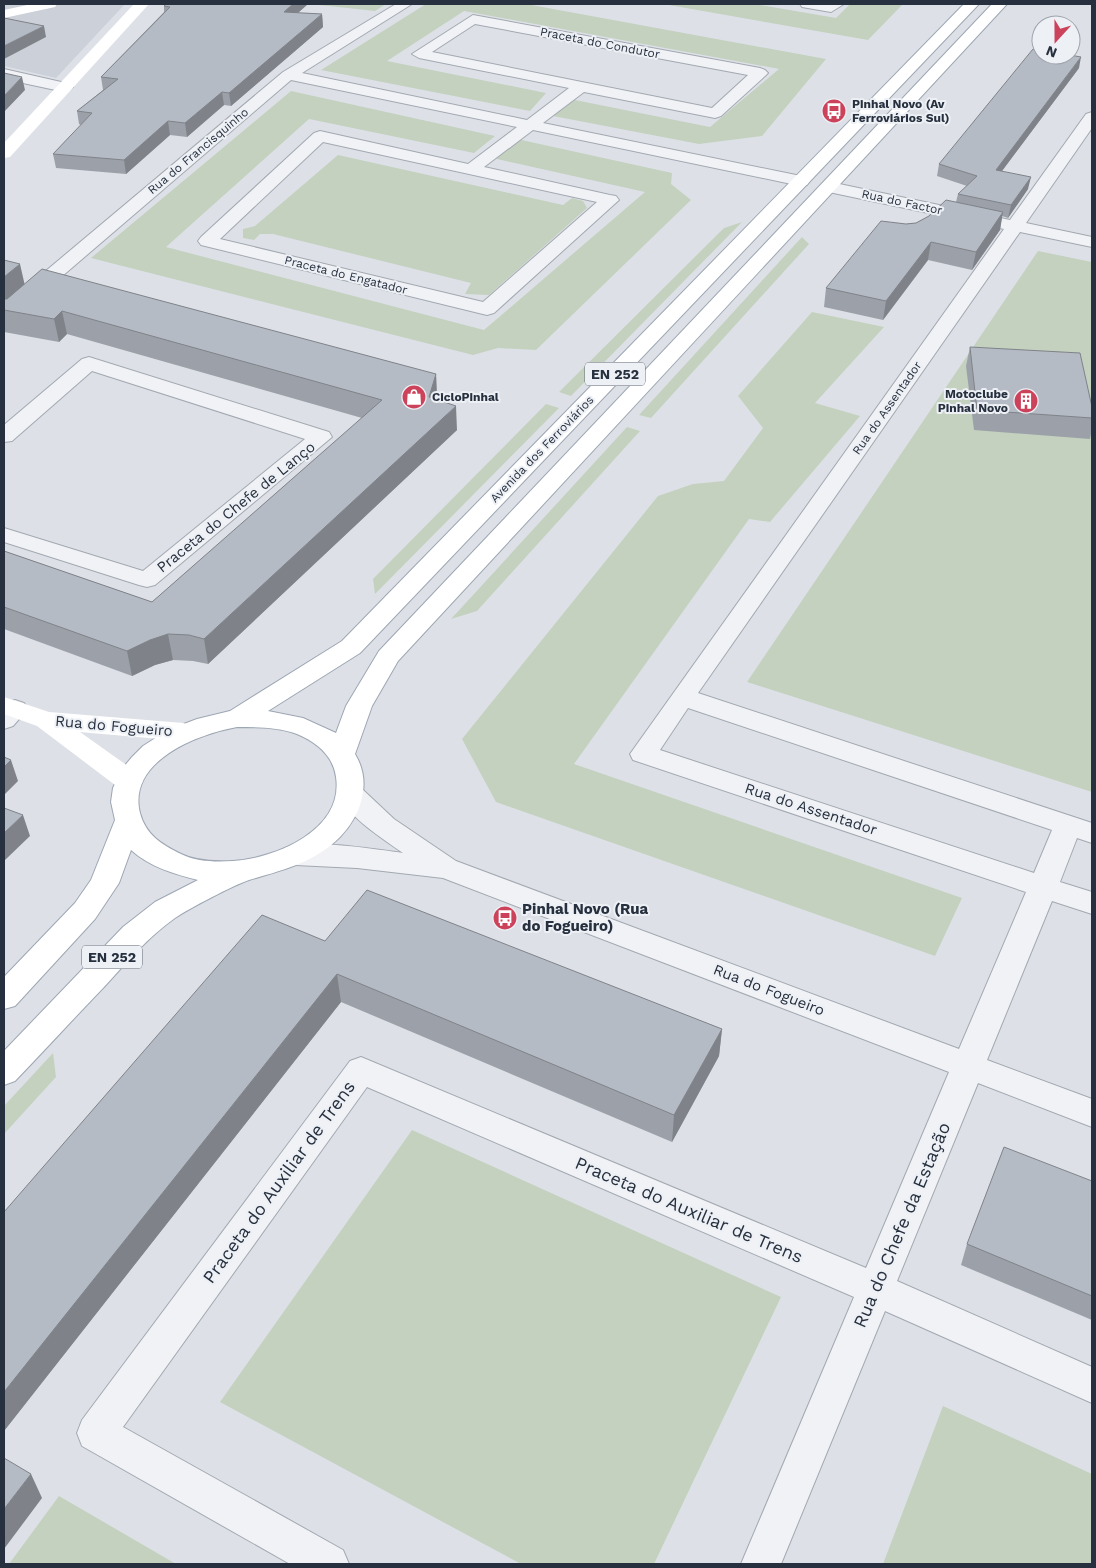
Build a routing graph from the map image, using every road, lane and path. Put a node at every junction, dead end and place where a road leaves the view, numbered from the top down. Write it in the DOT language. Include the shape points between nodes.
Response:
graph roads {
  1 [pos="50,4"];
  2 [pos="142,4"];
  3 [pos="405,4"];
  4 [pos="807,4"];
  5 [pos="837,4"];
  6 [pos="972,4"];
  7 [pos="1000,4"];
  8 [pos="4,14"];
  9 [pos="4,74"];
  10 [pos="288,75"];
  11 [pos="582,86"];
  12 [pos="65,87"];
  13 [pos="1092,118"];
  14 [pos="529,124"];
  15 [pos="4,153"];
  16 [pos="471,169"];
  17 [pos="801,180"];
  18 [pos="830,187"];
  19 [pos="1017,226"];
  20 [pos="1092,242"];
  21 [pos="4,316"];
  22 [pos="9,426"];
  23 [pos="4,534"];
  24 [pos="682,697"];
  25 [pos="8,711"];
  26 [pos="237,718"];
  27 [pos="46,720"];
  28 [pos="183,732"];
  29 [pos="342,754"];
  30 [pos="129,780"];
  31 [pos="351,795"];
  32 [pos="128,821"];
  33 [pos="1080,829"];
  34 [pos="295,856"];
  35 [pos="446,868"];
  36 [pos="242,870"];
  37 [pos="1043,886"];
  38 [pos="1092,903"];
  39 [pos="4,997"];
  40 [pos="968,1065"];
  41 [pos="4,1072"];
  42 [pos="1092,1113"];
  43 [pos="875,1290"];
  44 [pos="1092,1385"];
  45 [pos="329,1564"];
  46 [pos="760,1564"];
  1 -- 8 [label="main road"];
  2 -- 12 [label="main road"];
  3 -- 10 [label="street, Rua do Francisquinho"];
  4 -- 5 [label="street" via="831,8"];
  6 -- 17 [label="main road, Avenida dos Ferroviários / EN 252"];
  7 -- 18 [label="main road, Avenida dos Ferroviários / EN 252"];
  9 -- 12 [label="street"];
  10 -- 14 [label="street"];
  10 -- 21 [label="street, Rua do Francisquinho"];
  11 -- 11 [label="street, Praceta do Condutor" via="419,54 473,19 760,73 715,112"];
  11 -- 14 [label="street"];
  12 -- 15 [label="main road"];
  13 -- 19 [label="street, Rua do Assentador"];
  14 -- 16 [label="street"];
  14 -- 17 [label="street"];
  16 -- 16 [label="street, Praceta do Engatador" via="610,200 487,309 207,240 320,136"];
  17 -- 26 [label="main road, Avenida dos Ferroviários / EN 252" via="351,647"];
  18 -- 19 [label="street, Rua do Factor"];
  18 -- 29 [label="main road, Avenida dos Ferroviários / EN 252" via="388,657 359,706"];
  19 -- 20 [label="street, Rua do Factor"];
  19 -- 24 [label="street, Rua do Assentador"];
  22 -- 23 [label="street, Praceta do Chefe de Lanço" via="89,363 321,437 147,580"];
  24 -- 33 [label="street"];
  24 -- 37 [label="street, Rua do Assentador" via="643,754"];
  25 -- 27 [label="main road, Rua do Fogueiro"];
  26 -- 28 [label="main road, Avenida dos Ferroviários / EN 252"];
  26 -- 29 [label="main road, Avenida dos Ferroviários / EN 252" via="270,718 299,725 324,737"];
  27 -- 28 [label="main road, Rua do Fogueiro"];
  27 -- 30 [label="main road, Rua do Fogueiro"];
  28 -- 30 [label="main road, Avenida dos Ferroviários / EN 252" via="154,751"];
  29 -- 31 [label="main road, Avenida dos Ferroviários / EN 252" via="350,774"];
  30 -- 32 [label="main road, Avenida dos Ferroviários / EN 252" via="124,801"];
  31 -- 34 [label="main road, Avenida dos Ferroviários / EN 252" via="341,818 322,838"];
  31 -- 35 [label="street" via="384,826"];
  32 -- 36 [label="main road, Avenida dos Ferroviários / EN 252" via="142,844 168,861 203,870"];
  32 -- 39 [label="main road, Avenida dos Ferroviários / EN 252" via="104,883 85,911"];
  33 -- 37 [label="street"];
  34 -- 35 [label="street" via="357,858"];
  34 -- 36 [label="main road, Avenida dos Ferroviários / EN 252"];
  35 -- 40 [label="street, Rua do Fogueiro"];
  36 -- 41 [label="main road, Avenida dos Ferroviários / EN 252" via="165,910 134,935"];
  37 -- 38 [label="street, Rua do Assentador"];
  37 -- 40 [label="street, Rua do Chefe da Estação"];
  40 -- 42 [label="street, Rua do Fogueiro"];
  40 -- 43 [label="street, Rua do Chefe da Estação"];
  43 -- 44 [label="street"];
  43 -- 45 [label="street, Praceta do Auxiliar de Trens" via="361,1070 96,1433"];
  43 -- 46 [label="street, Rua do Chefe da Estação"];
}
